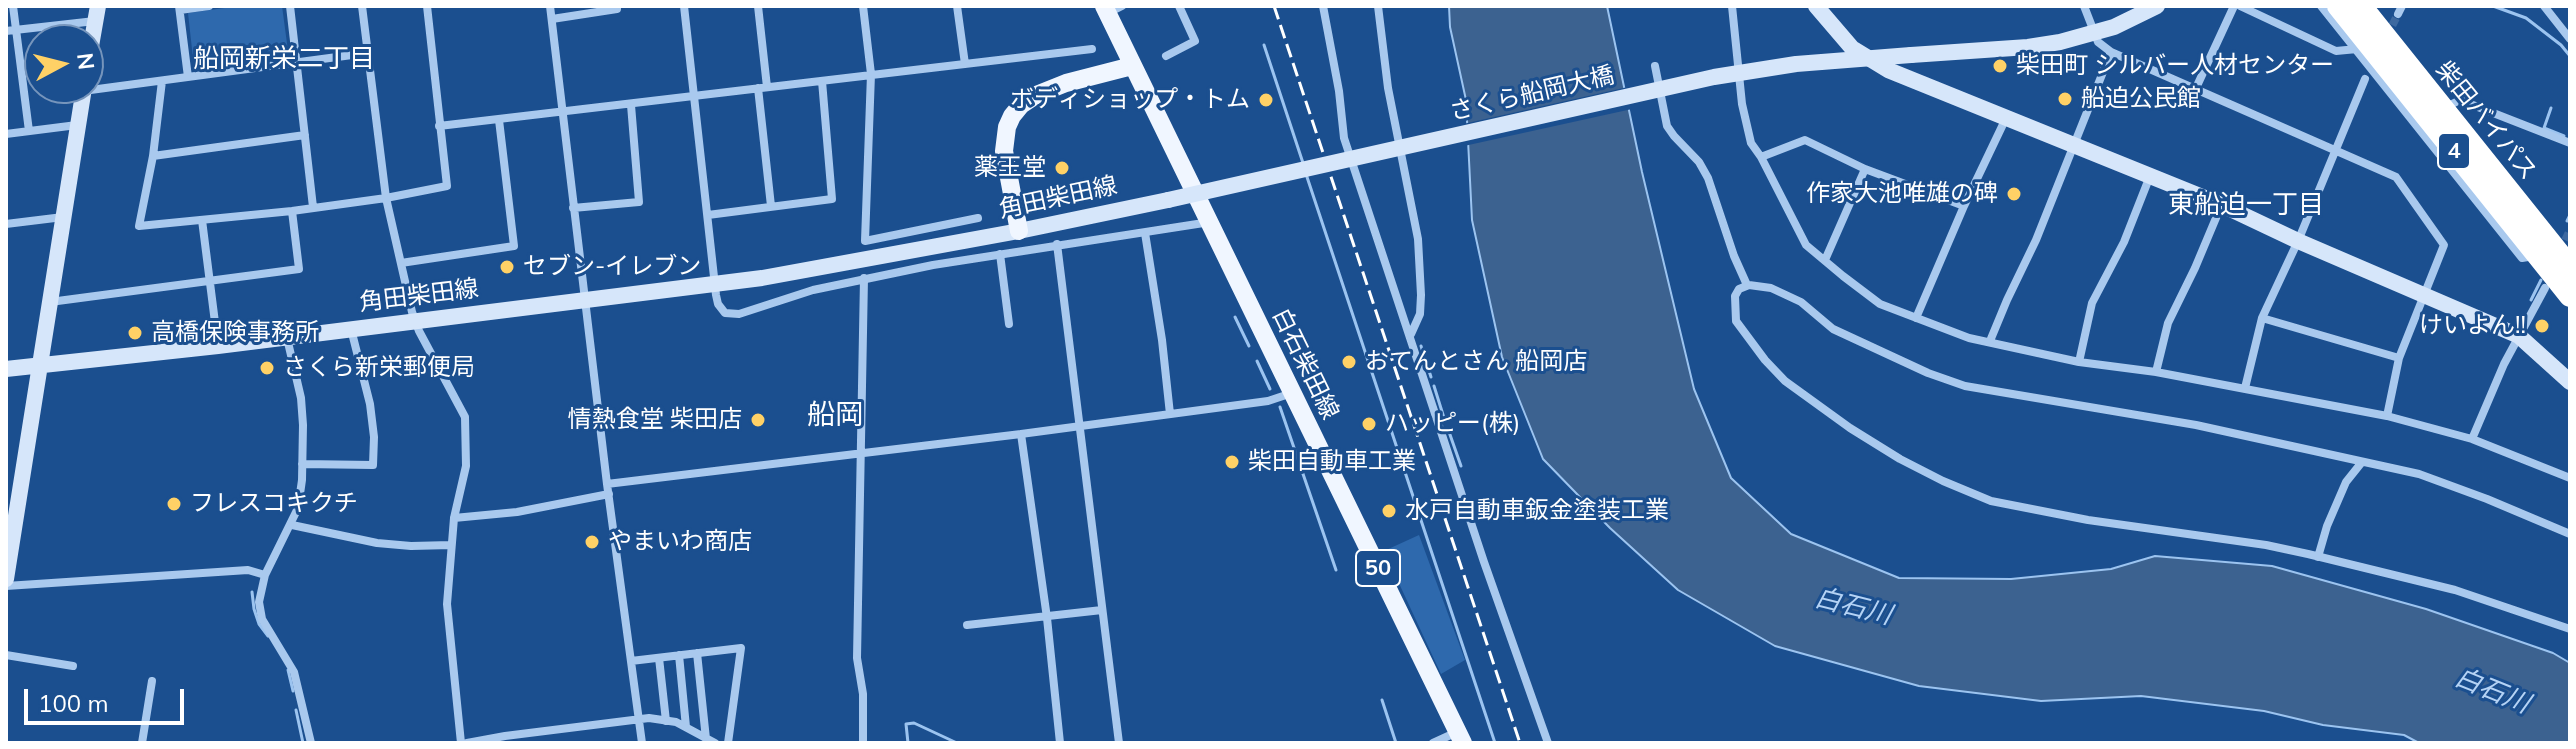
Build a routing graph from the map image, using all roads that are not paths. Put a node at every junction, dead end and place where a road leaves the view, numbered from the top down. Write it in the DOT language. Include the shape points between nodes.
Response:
graph roads {
  1 [pos="13,6"];
  2 [pos="209,6"];
  3 [pos="290,6"];
  4 [pos="362,6"];
  5 [pos="427,6"];
  6 [pos="550,6"];
  7 [pos="617,6"];
  8 [pos="684,6"];
  9 [pos="758,6"];
  10 [pos="863,6"];
  11 [pos="957,6"];
  12 [pos="1179,6"];
  13 [pos="1323,6"];
  14 [pos="1378,6"];
  15 [pos="1732,6"];
  16 [pos="1816,6"];
  17 [pos="2084,6"];
  18 [pos="2157,6"];
  19 [pos="2237,6"];
  20 [pos="2321,6"];
  21 [pos="2338,6"];
  22 [pos="2361,6"];
  23 [pos="2544,6"];
  24 [pos="179,8"];
  25 [pos="1111,8"];
  26 [pos="97,14"];
  27 [pos="552,19"];
  28 [pos="16,30"];
  29 [pos="6,31"];
  30 [pos="2095,33"];
  31 [pos="2570,39"];
  32 [pos="2361,46"];
  33 [pos="1092,49"];
  34 [pos="2111,52"];
  35 [pos="367,53"];
  36 [pos="1166,56"];
  37 [pos="297,64"];
  38 [pos="965,64"];
  39 [pos="1132,66"];
  40 [pos="1655,66"];
  41 [pos="871,74"];
  42 [pos="188,77"];
  43 [pos="2365,79"];
  44 [pos="162,81"];
  45 [pos="822,81"];
  46 [pos="104,87"];
  47 [pos="763,88"];
  48 [pos="2196,88"];
  49 [pos="695,97"];
  50 [pos="81,104"];
  51 [pos="631,105"];
  52 [pos="2442,109"];
  53 [pos="561,111"];
  54 [pos="2006,118"];
  55 [pos="499,120"];
  56 [pos="77,125"];
  57 [pos="439,126"];
  58 [pos="29,131"];
  59 [pos="6,134"];
  60 [pos="305,135"];
  61 [pos="2570,143"];
  62 [pos="2074,145"];
  63 [pos="2334,150"];
  64 [pos="153,156"];
  65 [pos="1761,157"];
  66 [pos="1865,169"];
  67 [pos="2150,176"];
  68 [pos="386,198"];
  69 [pos="1168,200"];
  70 [pos="2222,205"];
  71 [pos="771,206"];
  72 [pos="1964,206"];
  73 [pos="313,207"];
  74 [pos="573,208"];
  75 [pos="292,211"];
  76 [pos="708,215"];
  77 [pos="63,217"];
  78 [pos="978,218"];
  79 [pos="202,220"];
  80 [pos="1210,222"];
  81 [pos="6,224"];
  82 [pos="1019,231"];
  83 [pos="1145,233"];
  84 [pos="2298,241"];
  85 [pos="1057,244"];
  86 [pos="1000,254"];
  87 [pos="1825,260"];
  88 [pos="401,263"];
  89 [pos="2570,267"];
  90 [pos="864,278"];
  91 [pos="211,280"];
  92 [pos="715,284"];
  93 [pos="1747,285"];
  94 [pos="2545,288"];
  95 [pos="2425,296"];
  96 [pos="2570,296"];
  97 [pos="585,300"];
  98 [pos="50,302"];
  99 [pos="1916,318"];
  100 [pos="2262,318"];
  101 [pos="414,321"];
  102 [pos="1009,324"];
  103 [pos="351,329"];
  104 [pos="1411,335"];
  105 [pos="2519,336"];
  106 [pos="287,337"];
  107 [pos="1990,341"];
  108 [pos="218,346"];
  109 [pos="2399,358"];
  110 [pos="2079,362"];
  111 [pos="39,365"];
  112 [pos="6,369"];
  113 [pos="2156,372"];
  114 [pos="2570,382"];
  115 [pos="2245,388"];
  116 [pos="1293,393"];
  117 [pos="1170,414"];
  118 [pos="2387,416"];
  119 [pos="1078,426"];
  120 [pos="1021,434"];
  121 [pos="2472,439"];
  122 [pos="859,453"];
  123 [pos="2362,462"];
  124 [pos="302,464"];
  125 [pos="2570,478"];
  126 [pos="608,489"];
  127 [pos="454,518"];
  128 [pos="292,525"];
  129 [pos="2570,534"];
  130 [pos="451,545"];
  131 [pos="2318,557"];
  132 [pos="265,575"];
  133 [pos="6,579"];
  134 [pos="6,586"];
  135 [pos="1102,610"];
  136 [pos="1047,618"];
  137 [pos="967,625"];
  138 [pos="2570,629"];
  139 [pos="697,653"];
  140 [pos="6,655"];
  141 [pos="679,655"];
  142 [pos="659,658"];
  143 [pos="631,661"];
  144 [pos="73,666"];
  145 [pos="152,681"];
  146 [pos="639,720"];
  147 [pos="666,721"];
  148 [pos="686,727"];
  149 [pos="1461,737"];
  150 [pos="711,741"];
  151 [pos="142,743"];
  152 [pos="311,743"];
  153 [pos="461,743"];
  154 [pos="467,743"];
  155 [pos="642,743"];
  156 [pos="728,743"];
  157 [pos="863,743"];
  158 [pos="1060,743"];
  159 [pos="1119,743"];
  160 [pos="1433,743"];
  161 [pos="1548,743"];
  1 -- 28 [label="street"];
  2 -- 24 [label="street"];
  3 -- 37 [label="street"];
  4 -- 35 [label="street"];
  5 -- 57 [label="street"];
  6 -- 27 [label="street"];
  7 -- 27 [label="street"];
  8 -- 49 [label="street"];
  9 -- 47 [label="street"];
  10 -- 41 [label="street"];
  11 -- 38 [label="street"];
  12 -- 36 [label="street" via="1195,41"];
  13 -- 104 [label="street" via="1344,138"];
  14 -- 104 [label="street" via="1388,88 1418,239 1420,314"];
  15 -- 65 [label="street" via="1742,104 1751,143"];
  16 -- 54 [label="main road" via="1852,48 1888,70"];
  17 -- 30 [label="street"];
  18 -- 30 [label="main road"];
  19 -- 32 [label="street" via="2336,51"];
  19 -- 48 [label="street"];
  20 -- 32 [label="street"];
  21 -- 32 [label="highway, 柴田バイパス / 4"];
  22 -- 52 [label="highway, 柴田バイパス / 4"];
  23 -- 31 [label="street"];
  24 -- 42 [label="street"];
  25 -- 39 [label="main road, 白石柴田線 / 50"];
  26 -- 28 [label="street"];
  27 -- 53 [label="street"];
  28 -- 29 [label="street"];
  28 -- 58 [label="street"];
  30 -- 34 [label="street"];
  30 -- 69 [label="main road, さくら船岡大橋, bridge" via="2028,47 1796,64 1714,77"];
  32 -- 96 [label="highway, 柴田バイパス / 4"];
  33 -- 38 [label="street"];
  34 -- 48 [label="street"];
  34 -- 62 [label="street"];
  35 -- 37 [label="street"];
  35 -- 68 [label="street"];
  37 -- 42 [label="street"];
  37 -- 60 [label="street"];
  38 -- 41 [label="street"];
  39 -- 80 [label="main road, 白石柴田線 / 50"];
  39 -- 82 [label="main road" via="1036,95 1012,116 1004,151"];
  40 -- 93 [label="street" via="1667,126 1708,178"];
  41 -- 45 [label="street"];
  41 -- 78 [label="street" via="865,241"];
  42 -- 44 [label="street"];
  43 -- 63 [label="street"];
  44 -- 46 [label="street"];
  44 -- 64 [label="street"];
  45 -- 47 [label="street"];
  45 -- 71 [label="street" via="832,199"];
  47 -- 49 [label="street"];
  47 -- 71 [label="street"];
  48 -- 63 [label="street"];
  49 -- 51 [label="street"];
  49 -- 76 [label="street"];
  50 -- 56 [label="main road"];
  51 -- 53 [label="street"];
  51 -- 74 [label="street" via="639,202"];
  52 -- 61 [label="street" via="2460,100"];
  52 -- 89 [label="highway, 柴田バイパス / 4"];
  53 -- 55 [label="street"];
  53 -- 74 [label="street"];
  54 -- 62 [label="main road"];
  54 -- 72 [label="street"];
  55 -- 57 [label="street"];
  55 -- 88 [label="street" via="514,246"];
  56 -- 58 [label="street"];
  56 -- 77 [label="main road"];
  57 -- 68 [label="street" via="447,186"];
  58 -- 59 [label="street"];
  60 -- 64 [label="street"];
  60 -- 73 [label="street"];
  62 -- 67 [label="main road"];
  62 -- 107 [label="street"];
  63 -- 84 [label="street"];
  63 -- 95 [label="street" via="2396,177 2444,245"];
  64 -- 79 [label="street" via="139,226"];
  65 -- 66 [label="street" via="1805,140"];
  65 -- 87 [label="street" via="1806,245"];
  66 -- 72 [label="street"];
  66 -- 87 [label="street"];
  67 -- 70 [label="main road"];
  67 -- 110 [label="street" via="2092,303"];
  68 -- 73 [label="street"];
  68 -- 88 [label="street"];
  69 -- 82 [label="main road, 角田柴田線"];
  70 -- 84 [label="main road"];
  70 -- 113 [label="street" via="2168,323"];
  71 -- 76 [label="street"];
  72 -- 99 [label="street"];
  73 -- 75 [label="street"];
  74 -- 97 [label="street"];
  75 -- 79 [label="street"];
  75 -- 91 [label="street" via="299,269"];
  76 -- 92 [label="street"];
  77 -- 81 [label="street"];
  77 -- 98 [label="main road"];
  79 -- 91 [label="street"];
  80 -- 83 [label="street"];
  80 -- 116 [label="main road, 白石柴田線 / 50"];
  82 -- 92 [label="main road, 角田柴田線"];
  83 -- 85 [label="street"];
  83 -- 117 [label="street"];
  84 -- 95 [label="main road"];
  84 -- 100 [label="street"];
  85 -- 86 [label="street"];
  85 -- 119 [label="street"];
  86 -- 90 [label="street"];
  86 -- 102 [label="street"];
  87 -- 99 [label="street" via="1880,304"];
  88 -- 101 [label="street"];
  90 -- 92 [label="street" via="731,315 718,304"];
  90 -- 122 [label="street"];
  91 -- 98 [label="street"];
  91 -- 108 [label="street"];
  92 -- 97 [label="main road, 角田柴田線"];
  93 -- 123 [label="street" via="1787,294 1833,329 1965,386 2196,425"];
  93 -- 131 [label="street" via="1735,296 1736,321 1785,381 1850,428 1943,481 1991,501 2033,510"];
  94 -- 105 [label="street"];
  95 -- 105 [label="main road"];
  95 -- 109 [label="street"];
  97 -- 101 [label="main road, 角田柴田線"];
  97 -- 126 [label="street"];
  98 -- 111 [label="main road"];
  99 -- 107 [label="street"];
  100 -- 109 [label="street"];
  100 -- 115 [label="street"];
  101 -- 103 [label="main road, 角田柴田線"];
  101 -- 127 [label="street" via="465,417 466,466"];
  103 -- 106 [label="main road, 角田柴田線"];
  103 -- 124 [label="street" via="370,404 373,465"];
  104 -- 161 [label="street"];
  105 -- 114 [label="main road"];
  105 -- 121 [label="street"];
  106 -- 108 [label="main road, 角田柴田線"];
  106 -- 124 [label="street" via="301,398"];
  107 -- 110 [label="street"];
  108 -- 111 [label="main road, 角田柴田線"];
  109 -- 118 [label="street"];
  110 -- 113 [label="street"];
  111 -- 112 [label="main road, 角田柴田線"];
  111 -- 133 [label="main road"];
  113 -- 115 [label="street"];
  115 -- 118 [label="street"];
  116 -- 117 [label="street"];
  116 -- 149 [label="main road, 白石柴田線 / 50"];
  117 -- 119 [label="street"];
  118 -- 121 [label="street"];
  119 -- 120 [label="street"];
  119 -- 135 [label="street"];
  120 -- 122 [label="street"];
  120 -- 136 [label="street"];
  121 -- 125 [label="street"];
  122 -- 126 [label="street"];
  122 -- 157 [label="street" via="857,658"];
  123 -- 129 [label="street" via="2419,474"];
  123 -- 131 [label="street" via="2346,482"];
  124 -- 128 [label="street"];
  126 -- 127 [label="street" via="517,512"];
  126 -- 143 [label="street"];
  127 -- 130 [label="street"];
  128 -- 130 [label="street" via="377,543"];
  128 -- 132 [label="street"];
  130 -- 153 [label="street" via="447,604"];
  131 -- 138 [label="street" via="2455,590"];
  132 -- 134 [label="street" via="248,570"];
  132 -- 152 [label="street" via="259,602 262,619 294,672"];
  135 -- 136 [label="street"];
  135 -- 159 [label="street"];
  136 -- 137 [label="street"];
  136 -- 158 [label="street"];
  139 -- 141 [label="street"];
  139 -- 150 [label="street"];
  139 -- 156 [label="street" via="741,648"];
  140 -- 144 [label="street"];
  141 -- 142 [label="street"];
  141 -- 148 [label="street"];
  142 -- 143 [label="street"];
  142 -- 147 [label="street"];
  143 -- 146 [label="street"];
  145 -- 151 [label="street"];
  146 -- 147 [label="street"];
  146 -- 154 [label="street"];
  146 -- 155 [label="street"];
  147 -- 148 [label="street"];
  148 -- 150 [label="street"];
  149 -- 160 [label="street"];
}
